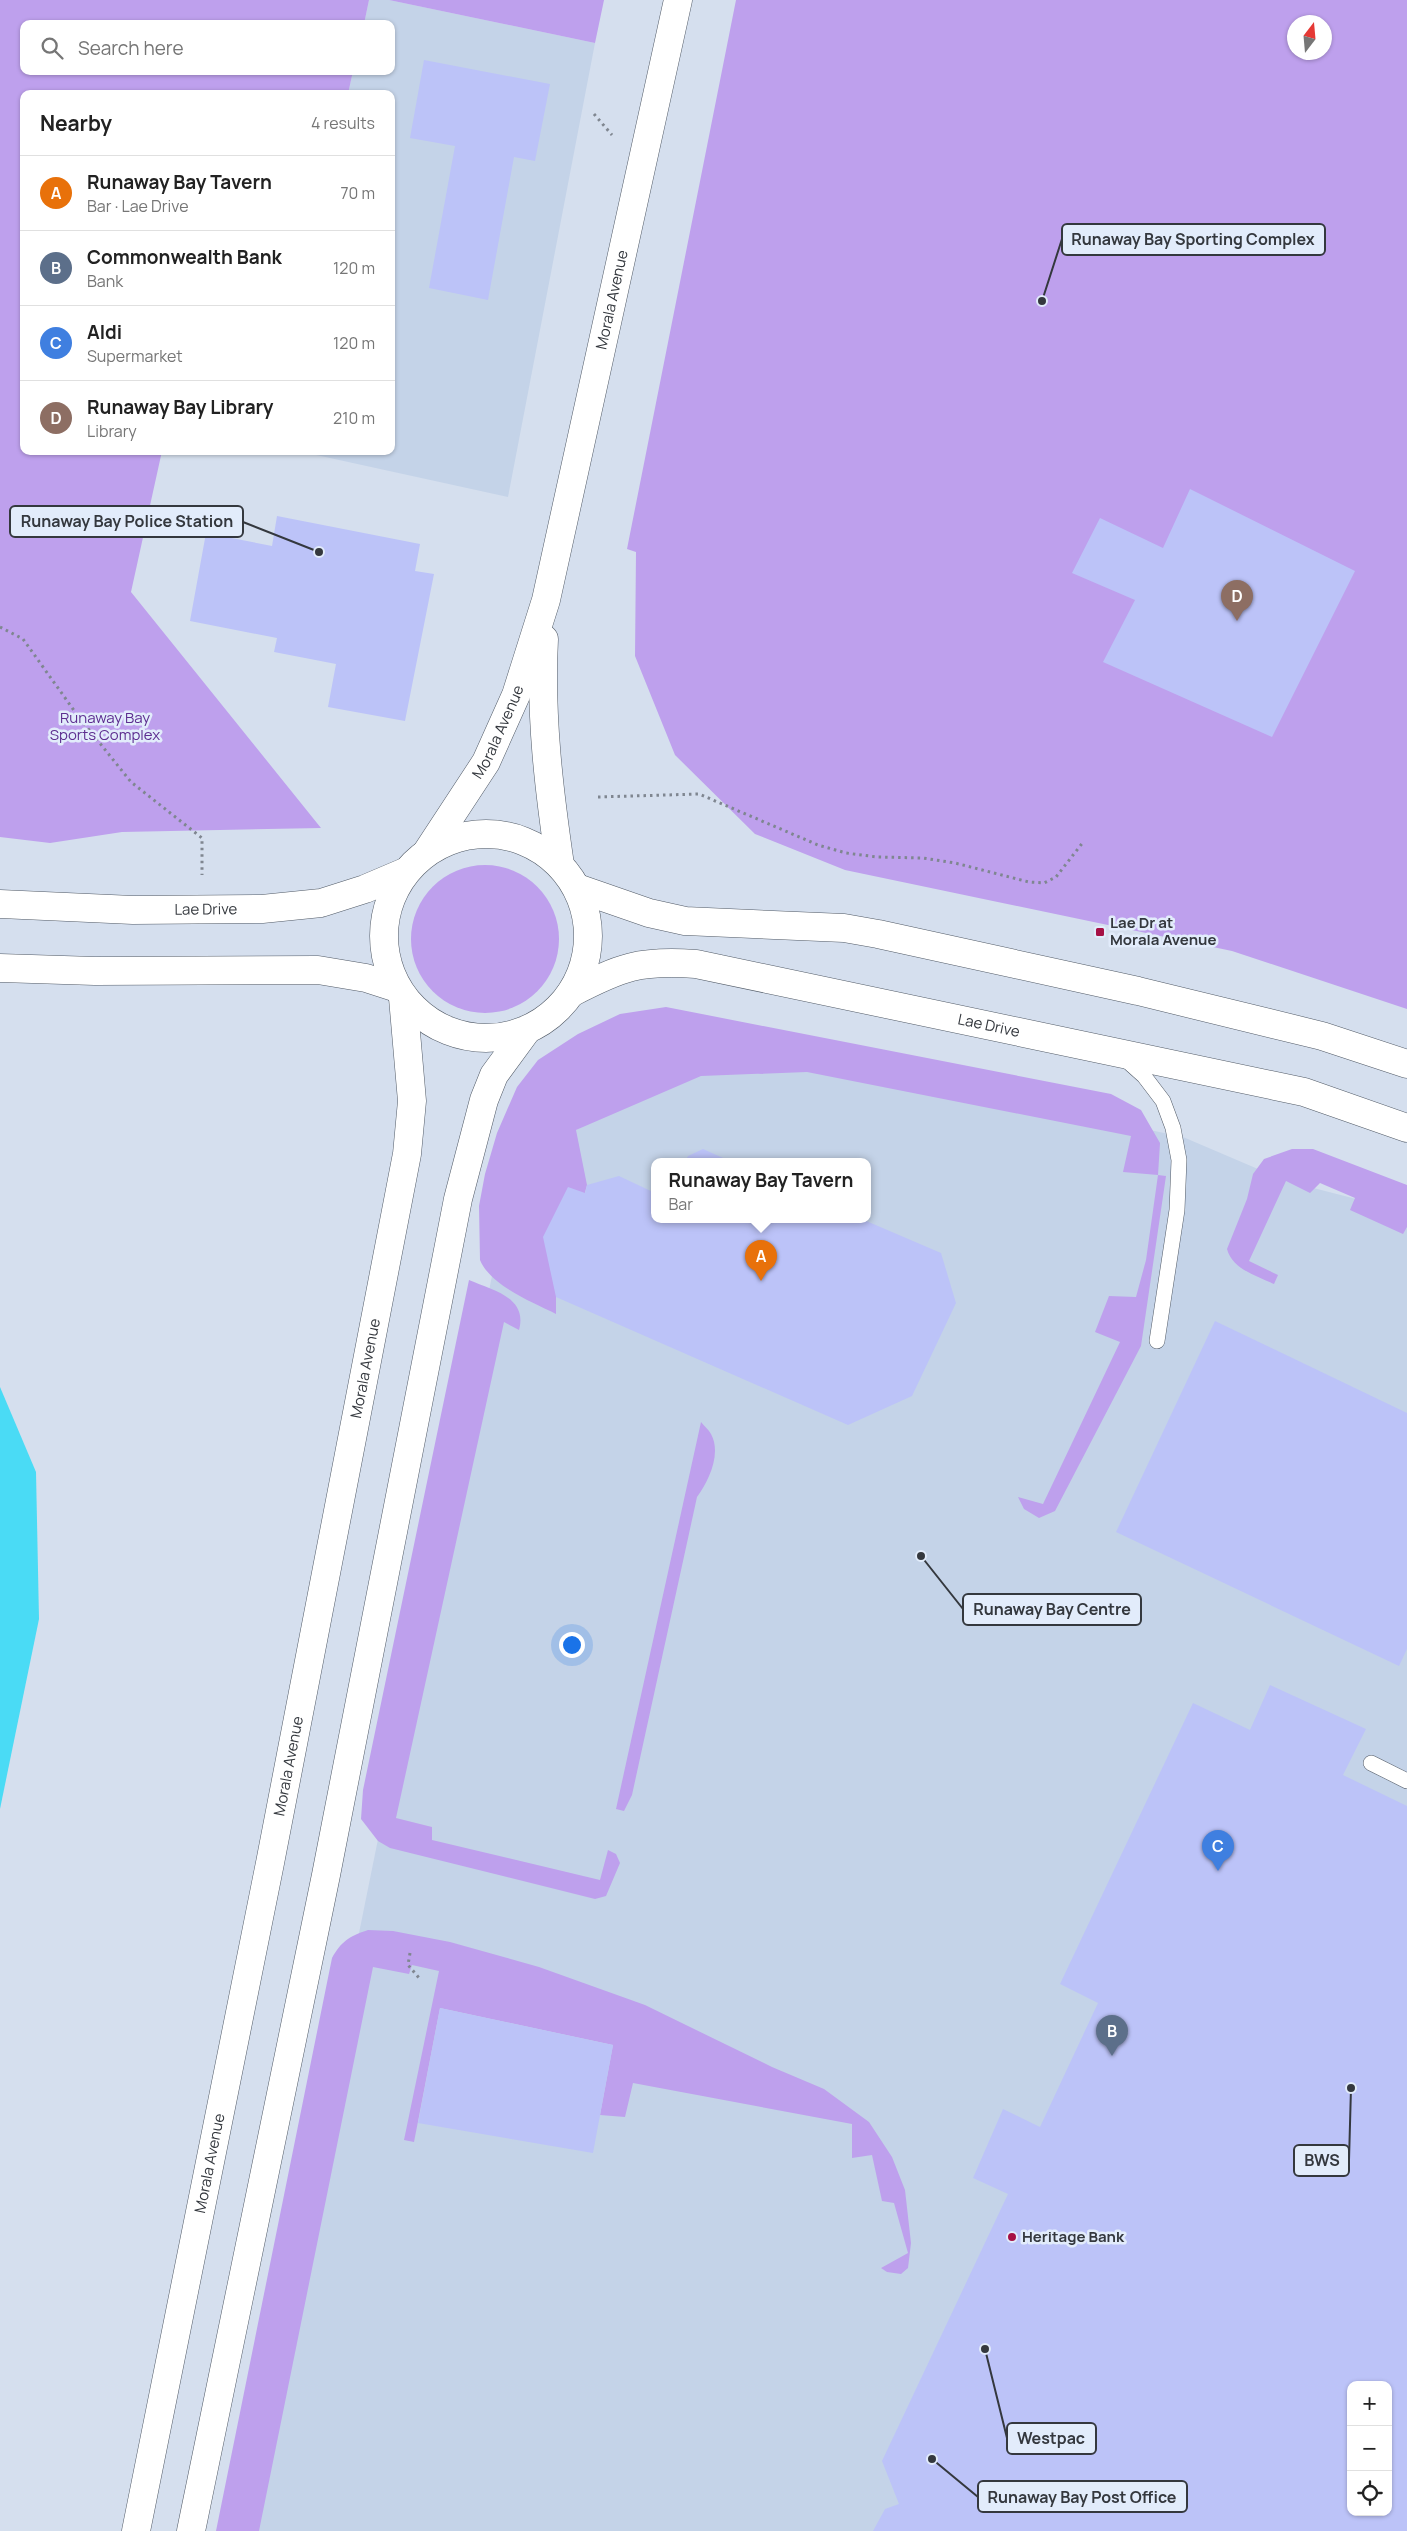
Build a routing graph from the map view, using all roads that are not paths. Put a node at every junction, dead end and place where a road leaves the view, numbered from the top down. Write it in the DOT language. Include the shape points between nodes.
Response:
graph roads {
  1 [pos="678,0"];
  2 [pos="546,600"];
  3 [pos="426,852"];
  4 [pos="560,865"];
  5 [pos="405,872"];
  6 [pos="576,888"];
  7 [pos="0,904"];
  8 [pos="0,968"];
  9 [pos="400,993"];
  10 [pos="571,993"];
  11 [pos="527,1030"];
  12 [pos="1104,1049"];
  13 [pos="1407,1064"];
  14 [pos="1407,1128"];
  15 [pos="1157,1341"];
  16 [pos="1371,1764"];
  17 [pos="1407,1780"];
  18 [pos="136,2531"];
  19 [pos="191,2531"];
  1 -- 2 [label="main road, Morala Avenue"];
  2 -- 3 [label="main road, Morala Avenue" via="516,695 486,762"];
  2 -- 4 [label="main road, Morala Avenue" via="542,713"];
  3 -- 4 [label="main road" via="452,839 481,834 510,837 537,847"];
  3 -- 5 [label="main road"];
  4 -- 6 [label="main road"];
  5 -- 7 [label="main road, Lae Drive" via="321,903 262,909 203,911"];
  5 -- 9 [label="main road" via="394,889 383,929 388,969"];
  6 -- 10 [label="main road" via="586,914 588,942 583,969"];
  6 -- 13 [label="main road" via="649,913 685,921 844,928 878,934 1304,1032"];
  8 -- 9 [label="main road" via="318,970 366,978"];
  9 -- 11 [label="main road" via="433,1024 470,1038 508,1036"];
  9 -- 18 [label="main road, Morala Avenue" via="412,1101 407,1154"];
  10 -- 11 [label="main road" via="544,1021"];
  10 -- 12 [label="main road, Lae Drive" via="619,969 666,962 696,964"];
  11 -- 19 [label="main road" via="494,1075 484,1100 458,1198 326,1875"];
  12 -- 14 [label="main road, Lae Drive" via="1304,1092"];
  12 -- 15 [label="lane" via="1130,1062 1163,1101 1178,1152 1177,1210"];
  16 -- 17 [label="lane"];
}
